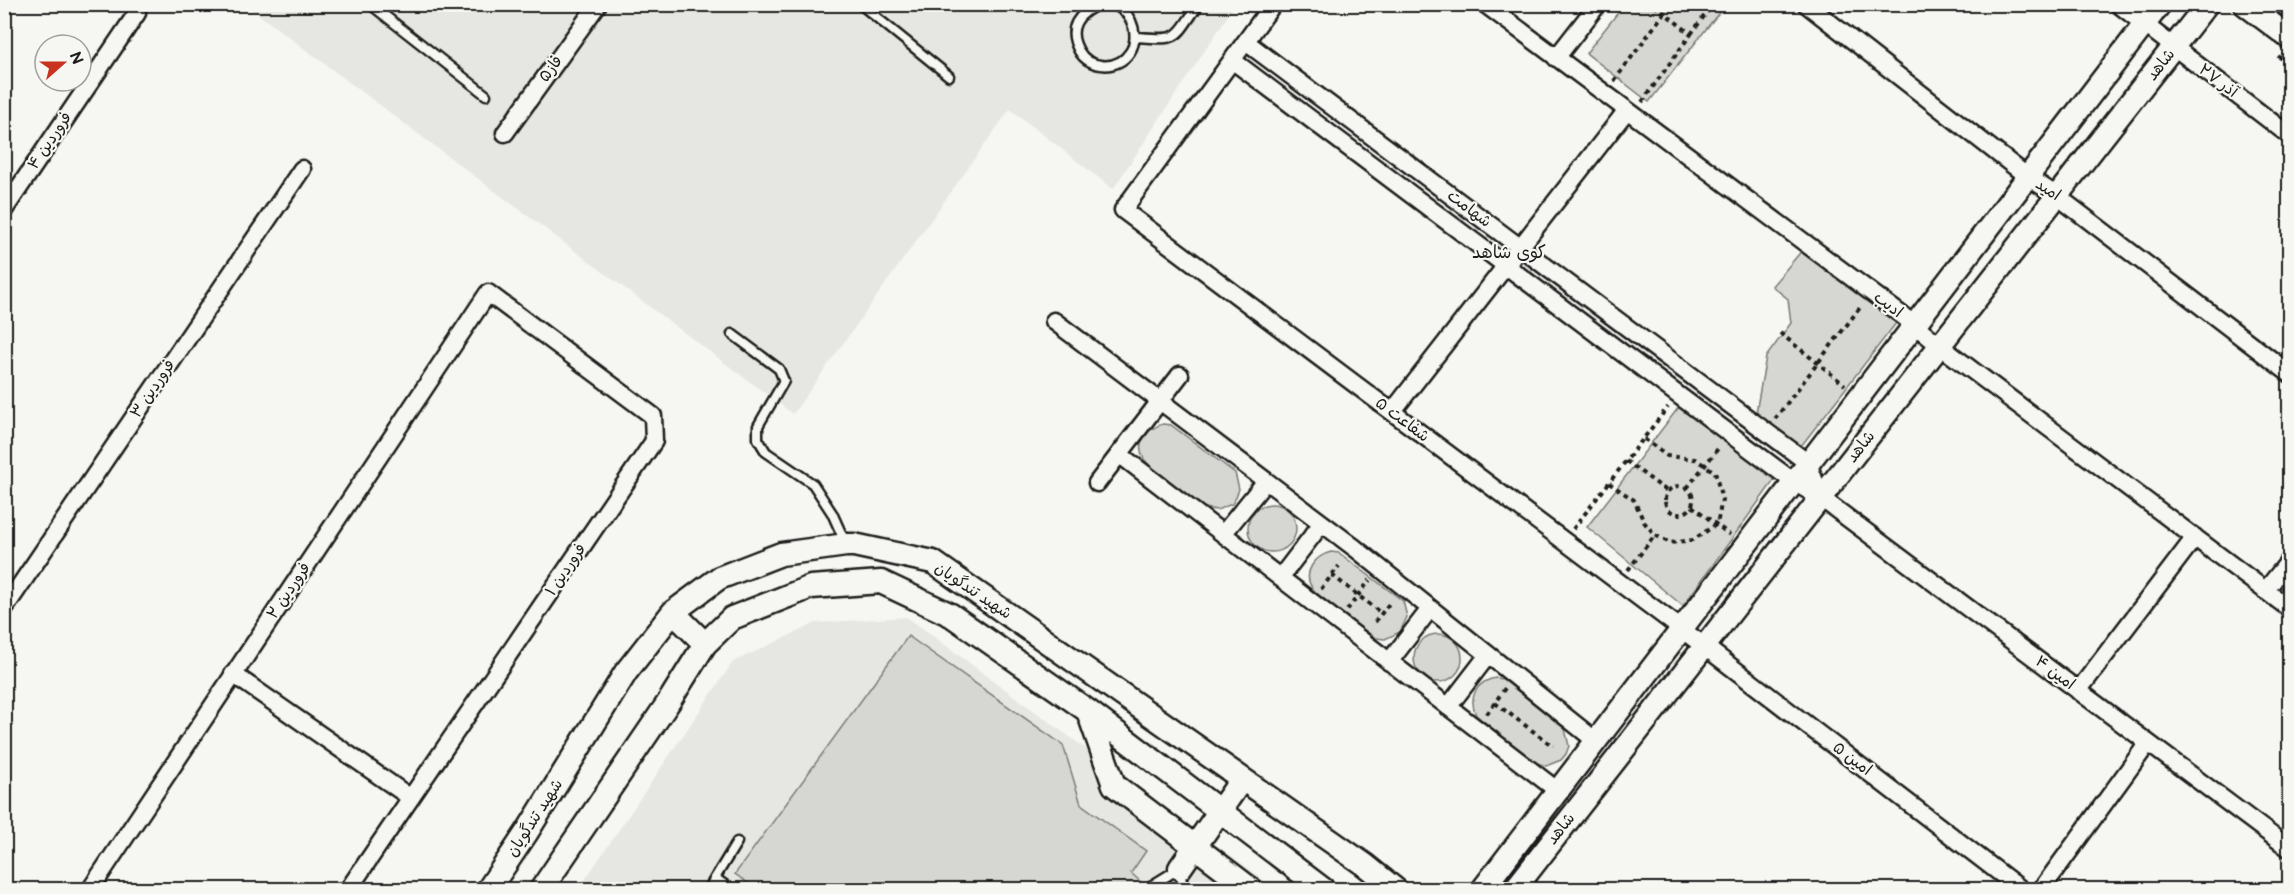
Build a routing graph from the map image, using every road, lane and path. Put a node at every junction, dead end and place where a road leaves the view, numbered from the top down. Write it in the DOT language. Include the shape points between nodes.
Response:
graph roads {
  1 [pos="370,4"];
  2 [pos="598,4"];
  3 [pos="860,4"];
  4 [pos="1100,4"];
  5 [pos="1104,4"];
  6 [pos="1199,4"];
  7 [pos="1273,4"];
  8 [pos="1485,4"];
  9 [pos="1598,4"];
  10 [pos="1653,4"];
  11 [pos="1671,4"];
  12 [pos="1713,4"];
  13 [pos="1806,4"];
  14 [pos="2118,4"];
  15 [pos="2160,4"];
  16 [pos="2207,4"];
  17 [pos="2245,4"];
  18 [pos="1122,6"];
  19 [pos="136,13"];
  20 [pos="1664,13"];
  21 [pos="2145,25"];
  22 [pos="1691,34"];
  23 [pos="1135,37"];
  24 [pos="2289,38"];
  25 [pos="1246,42"];
  26 [pos="2174,47"];
  27 [pos="1556,58"];
  28 [pos="1232,60"];
  29 [pos="949,76"];
  30 [pos="1605,94"];
  31 [pos="486,95"];
  32 [pos="1630,112"];
  33 [pos="505,133"];
  34 [pos="2289,136"];
  35 [pos="302,169"];
  36 [pos="2028,177"];
  37 [pos="2057,196"];
  38 [pos="4,210"];
  39 [pos="1520,247"];
  40 [pos="1507,266"];
  41 [pos="1872,293"];
  42 [pos="488,294"];
  43 [pos="1054,321"];
  44 [pos="1915,325"];
  45 [pos="1780,333"];
  46 [pos="732,334"];
  47 [pos="1940,346"];
  48 [pos="1818,363"];
  49 [pos="2289,374"];
  50 [pos="1180,375"];
  51 [pos="1677,394"];
  52 [pos="1860,397"];
  53 [pos="1160,400"];
  54 [pos="1392,412"];
  55 [pos="1766,431"];
  56 [pos="1728,433"];
  57 [pos="1643,438"];
  58 [pos="1119,454"];
  59 [pos="1626,461"];
  60 [pos="1808,463"];
  61 [pos="1706,466"];
  62 [pos="1266,481"];
  63 [pos="1794,482"];
  64 [pos="1097,483"];
  65 [pos="1609,483"];
  66 [pos="1688,488"];
  67 [pos="1668,492"];
  68 [pos="1821,498"];
  69 [pos="1692,506"];
  70 [pos="1322,523"];
  71 [pos="1717,524"];
  72 [pos="1223,534"];
  73 [pos="1655,535"];
  74 [pos="2195,537"];
  75 [pos="1564,541"];
  76 [pos="846,545"];
  77 [pos="1745,547"];
  78 [pos="2289,560"];
  79 [pos="1340,566"];
  80 [pos="1380,568"];
  81 [pos="1332,575"];
  82 [pos="1280,578"];
  83 [pos="1618,582"];
  84 [pos="968,586"];
  85 [pos="1320,590"];
  86 [pos="2265,591"];
  87 [pos="1359,595"];
  88 [pos="1391,601"];
  89 [pos="4,609"];
  90 [pos="1430,609"];
  91 [pos="2289,609"];
  92 [pos="673,612"];
  93 [pos="1382,614"];
  94 [pos="951,615"];
  95 [pos="1338,622"];
  96 [pos="1375,622"];
  97 [pos="1682,629"];
  98 [pos="705,644"];
  99 [pos="1704,646"];
  100 [pos="1488,655"];
  101 [pos="1389,662"];
  102 [pos="233,674"];
  103 [pos="1514,675"];
  104 [pos="2078,690"];
  105 [pos="1495,703"];
  106 [pos="1448,707"];
  107 [pos="1088,711"];
  108 [pos="1477,728"];
  109 [pos="1596,741"];
  110 [pos="2148,743"];
  111 [pos="1553,746"];
  112 [pos="1242,779"];
  113 [pos="1558,791"];
  114 [pos="411,798"];
  115 [pos="1220,811"];
  116 [pos="737,842"];
  117 [pos="1194,846"];
  118 [pos="2289,849"];
  119 [pos="715,878"];
  120 [pos="1181,879"];
  121 [pos="1152,887"];
  122 [pos="90,890"];
  123 [pos="348,890"];
  124 [pos="488,890"];
  125 [pos="541,890"];
  126 [pos="708,890"];
  127 [pos="732,890"];
  128 [pos="1172,890"];
  129 [pos="1252,890"];
  130 [pos="1324,890"];
  131 [pos="1396,890"];
  132 [pos="1482,890"];
  133 [pos="1514,890"];
  134 [pos="2022,890"];
  135 [pos="2041,890"];
  1 -- 31 [label="lane"];
  2 -- 33 [label="street, فاز۵"];
  3 -- 29 [label="lane"];
  4 -- 23 [label="lane" via="1085,10 1074,25 1074,42 1082,58 1098,66 1115,64 1129,54"];
  5 -- 18 [label="lane"];
  6 -- 23 [label="lane" via="1176,37"];
  7 -- 25 [label="street"];
  8 -- 27 [label="street, ادیب"];
  9 -- 27 [label="street"];
  10 -- 20 [label="path"];
  11 -- 20 [label="path"];
  12 -- 22 [label="path"];
  13 -- 36 [label="street, امید"];
  14 -- 21 [label="street, آذر ۲۷"];
  15 -- 21 [label="street, شاهد"];
  16 -- 26 [label="street, شاهد"];
  17 -- 24 [label="main road"];
  18 -- 23 [label="lane"];
  19 -- 38 [label="street, فروردین ۴"];
  20 -- 22 [label="path"];
  20 -- 30 [label="path"];
  21 -- 26 [label="street, آذر ۲۷"];
  21 -- 36 [label="street, شاهد"];
  22 -- 32 [label="path"];
  25 -- 28 [label="street"];
  25 -- 39 [label="street, شهامت"];
  26 -- 34 [label="street, آذر ۲۷"];
  26 -- 37 [label="street, شاهد"];
  27 -- 30 [label="street, ادیب"];
  28 -- 40 [label="street, شهامت"];
  28 -- 54 [label="street, شفاعت ۵" via="1123,210"];
  30 -- 32 [label="street, ادیب"];
  32 -- 39 [label="street"];
  32 -- 41 [label="street, ادیب"];
  35 -- 89 [label="street, فروردین ۳"];
  36 -- 37 [label="street, امید"];
  36 -- 44 [label="street, شاهد"];
  37 -- 47 [label="street, شاهد"];
  37 -- 49 [label="street, امید"];
  39 -- 40 [label="street"];
  39 -- 55 [label="street, شهامت"];
  40 -- 51 [label="street, شهامت"];
  40 -- 54 [label="street"];
  41 -- 44 [label="street, ادیب"];
  41 -- 48 [label="path"];
  42 -- 102 [label="street, فروردین ۲"];
  42 -- 114 [label="street, فروردین ۱" via="653,416 654,441"];
  43 -- 53 [label="street"];
  44 -- 47 [label="street, ادیب"];
  44 -- 52 [label="street, شاهد"];
  45 -- 48 [label="path"];
  46 -- 76 [label="lane" via="779,369 784,381 758,426 758,439 766,452 813,484"];
  47 -- 68 [label="street, شاهد"];
  47 -- 74 [label="street, ادیب"];
  48 -- 52 [label="path"];
  48 -- 55 [label="path"];
  50 -- 53 [label="street"];
  51 -- 56 [label="street, شهامت"];
  51 -- 57 [label="path"];
  52 -- 60 [label="street, شاهد"];
  53 -- 58 [label="street"];
  53 -- 62 [label="street"];
  54 -- 75 [label="street, شفاعت ۵"];
  55 -- 60 [label="street, شهامت"];
  56 -- 61 [label="path"];
  56 -- 63 [label="street, شهامت"];
  57 -- 59 [label="path"];
  57 -- 61 [label="path" via="1667,456 1695,459"];
  58 -- 64 [label="street"];
  58 -- 72 [label="street"];
  59 -- 65 [label="path"];
  59 -- 67 [label="path"];
  60 -- 63 [label="street, شاهد"];
  60 -- 68 [label="street"];
  61 -- 66 [label="path"];
  61 -- 71 [label="path" via="1715,472 1722,500"];
  62 -- 70 [label="street"];
  62 -- 72 [label="street"];
  63 -- 68 [label="street, امین ۴"];
  63 -- 77 [label="street, شاهد"];
  65 -- 73 [label="path" via="1634,500"];
  65 -- 75 [label="path"];
  66 -- 67 [label="path" via="1671,487"];
  66 -- 69 [label="path" via="1692,490"];
  67 -- 69 [label="path" via="1664,497 1667,508 1677,514 1688,512"];
  68 -- 99 [label="street, شاهد"];
  68 -- 104 [label="street, امین ۴"];
  69 -- 71 [label="path"];
  70 -- 80 [label="street"];
  70 -- 82 [label="street"];
  71 -- 73 [label="path" via="1693,540 1670,543"];
  71 -- 77 [label="path"];
  72 -- 82 [label="street"];
  73 -- 83 [label="path"];
  74 -- 86 [label="street, ادیب"];
  74 -- 104 [label="street"];
  75 -- 83 [label="street, شفاعت ۵"];
  76 -- 84 [label="main road, شهید تندگویان" via="933,562"];
  76 -- 92 [label="main road, شهید تندگویان" via="781,554 719,578"];
  77 -- 97 [label="street, شاهد"];
  78 -- 86 [label="street"];
  79 -- 81 [label="path"];
  80 -- 87 [label="path"];
  80 -- 90 [label="street"];
  81 -- 85 [label="path"];
  81 -- 87 [label="path"];
  82 -- 95 [label="street"];
  83 -- 97 [label="street, شفاعت ۵"];
  84 -- 94 [label="main road"];
  84 -- 112 [label="main road, شهید تندگویان"];
  86 -- 91 [label="street, ادیب"];
  87 -- 93 [label="path"];
  87 -- 95 [label="path"];
  88 -- 93 [label="path"];
  90 -- 100 [label="street"];
  90 -- 101 [label="street"];
  92 -- 98 [label="main road"];
  92 -- 124 [label="main road, شهید تندگویان" via="626,672"];
  93 -- 96 [label="path"];
  94 -- 98 [label="main road, شهید تندگویان" via="881,582 811,587 732,618"];
  94 -- 107 [label="main road, شهید تندگویان"];
  95 -- 101 [label="street"];
  97 -- 99 [label="street, امین ۵"];
  97 -- 109 [label="street, شاهد"];
  98 -- 125 [label="main road, شهید تندگویان"];
  99 -- 133 [label="street, شاهد"];
  99 -- 134 [label="street, امین ۵"];
  100 -- 103 [label="street"];
  100 -- 106 [label="street"];
  101 -- 106 [label="street"];
  102 -- 114 [label="street"];
  102 -- 122 [label="street, فروردین ۲"];
  103 -- 105 [label="path"];
  103 -- 109 [label="street"];
  104 -- 110 [label="street, امین ۴"];
  105 -- 108 [label="path"];
  105 -- 111 [label="path"];
  106 -- 108 [label="street"];
  107 -- 115 [label="main road, شهید تندگویان"];
  107 -- 117 [label="main road" via="1114,785"];
  108 -- 113 [label="street"];
  109 -- 113 [label="street, شاهد"];
  110 -- 118 [label="street, امین ۴"];
  110 -- 135 [label="street"];
  112 -- 115 [label="main road"];
  112 -- 131 [label="main road, شهید تندگویان"];
  113 -- 132 [label="street, شاهد"];
  114 -- 123 [label="street, فروردین ۱"];
  115 -- 117 [label="main road"];
  115 -- 130 [label="main road, شهید تندگویان"];
  116 -- 119 [label="lane"];
  117 -- 120 [label="main road"];
  117 -- 129 [label="main road"];
  119 -- 126 [label="lane"];
  119 -- 127 [label="lane"];
  120 -- 121 [label="lane"];
  121 -- 128 [label="lane"];
}
